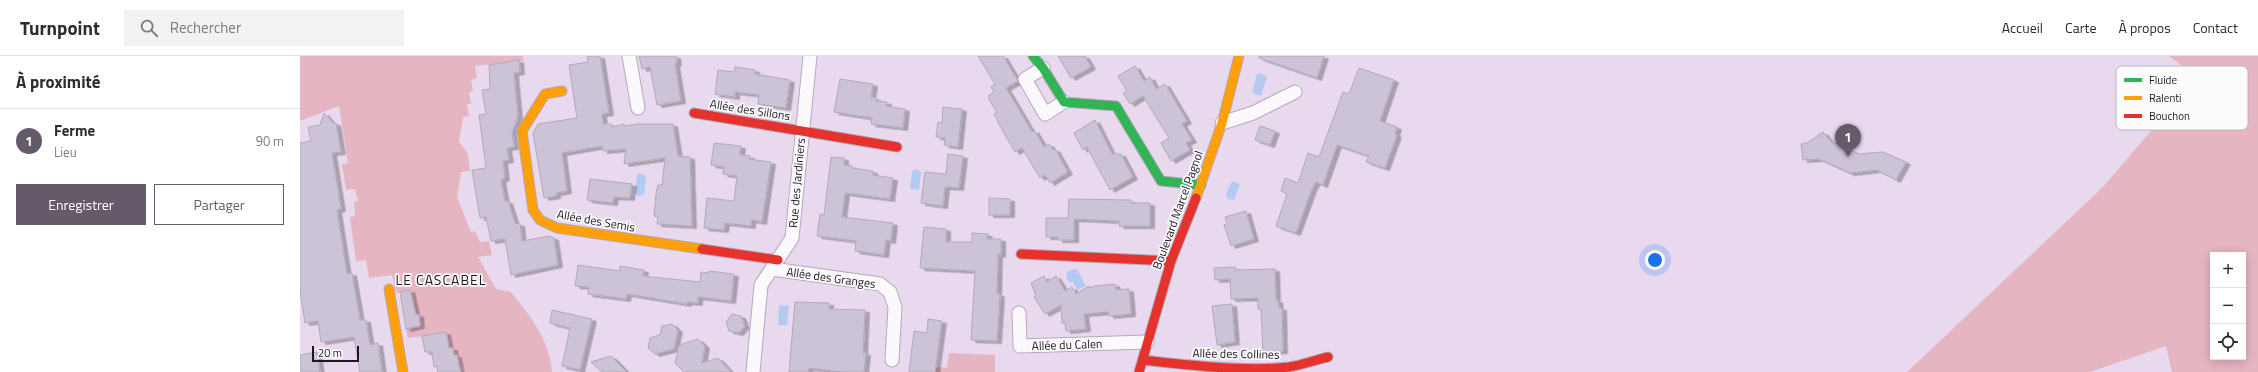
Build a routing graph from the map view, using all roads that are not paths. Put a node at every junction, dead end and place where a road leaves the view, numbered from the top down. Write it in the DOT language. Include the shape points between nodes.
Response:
graph roads {
  1 [pos="629,56"];
  2 [pos="810,56"];
  3 [pos="1033,56"];
  4 [pos="1239,56"];
  5 [pos="1043,68"];
  6 [pos="562,91"];
  7 [pos="1295,92"];
  8 [pos="1064,102"];
  9 [pos="638,108"];
  10 [pos="694,113"];
  11 [pos="1222,123"];
  12 [pos="802,131"];
  13 [pos="897,147"];
  14 [pos="1201,185"];
  15 [pos="1021,254"];
  16 [pos="1171,261"];
  17 [pos="775,265"];
  18 [pos="388,289"];
  19 [pos="1018,313"];
  20 [pos="1147,342"];
  21 [pos="1328,357"];
  22 [pos="892,360"];
  23 [pos="1143,360"];
  24 [pos="403,372"];
  25 [pos="753,372"];
  26 [pos="1139,372"];
  1 -- 9 [label="street"];
  2 -- 12 [label="street, Rue des Jardiniers"];
  3 -- 5 [label="street"];
  4 -- 11 [label="street, Boulevard Marcel Pagnol"];
  5 -- 8 [label="street"];
  5 -- 8 [label="street" via="1025,79 1045,114"];
  6 -- 17 [label="street, Allée des Semis" via="545,94 522,131 533,210 540,220 557,228"];
  7 -- 11 [label="street" via="1253,113"];
  8 -- 14 [label="street" via="1116,106 1161,181"];
  10 -- 12 [label="street, Allée des Sillons"];
  11 -- 14 [label="street, Boulevard Marcel Pagnol"];
  12 -- 13 [label="street, Allée des Sillons"];
  12 -- 17 [label="street, Rue des Jardiniers" via="792,238"];
  14 -- 16 [label="street, Boulevard Marcel Pagnol"];
  15 -- 16 [label="street"];
  16 -- 20 [label="street, Boulevard Marcel Pagnol"];
  17 -- 22 [label="street, Allée des Granges" via="880,284 890,292 895,307"];
  17 -- 25 [label="street, Rue des Jardiniers" via="761,286"];
  18 -- 24 [label="street"];
  19 -- 20 [label="street, Allée du Calen" via="1020,346"];
  20 -- 23 [label="street, Boulevard Marcel Pagnol"];
  21 -- 23 [label="street, Allée des Collines" via="1288,367 1250,368 1188,366"];
  23 -- 26 [label="street, Boulevard Marcel Pagnol"];
}
